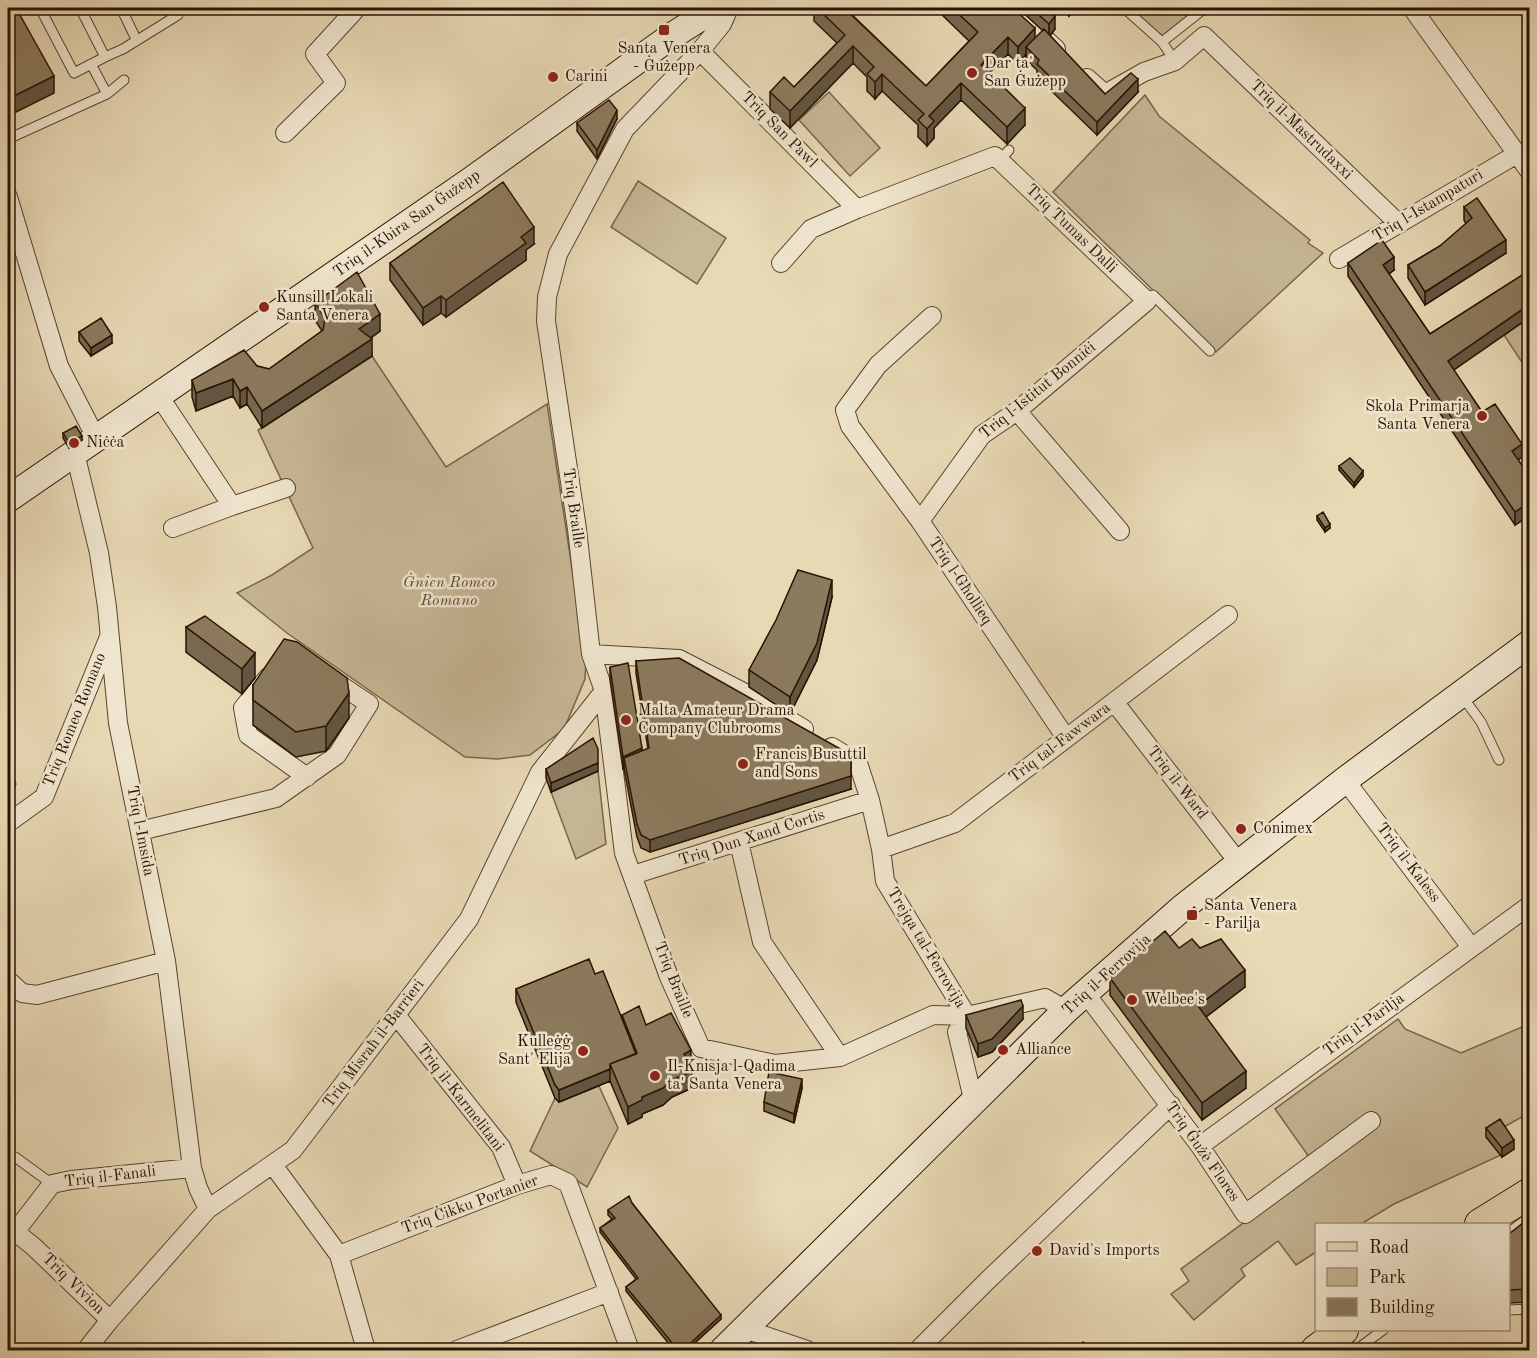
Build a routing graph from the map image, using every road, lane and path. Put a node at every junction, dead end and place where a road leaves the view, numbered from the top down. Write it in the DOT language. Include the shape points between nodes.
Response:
graph roads {
  1 [pos="46,8"];
  2 [pos="80,8"];
  3 [pos="121,8"];
  4 [pos="174,8"];
  5 [pos="357,8"];
  6 [pos="716,8"];
  7 [pos="729,8"];
  8 [pos="1011,8"];
  9 [pos="1124,8"];
  10 [pos="1205,8"];
  11 [pos="1412,8"];
  12 [pos="136,39"];
  13 [pos="1162,42"];
  14 [pos="700,51"];
  15 [pos="105,57"];
  16 [pos="1175,62"];
  17 [pos="91,64"];
  18 [pos="124,80"];
  19 [pos="107,94"];
  20 [pos="285,133"];
  21 [pos="8,139"];
  22 [pos="1517,154"];
  23 [pos="1530,172"];
  24 [pos="8,197"];
  25 [pos="857,209"];
  26 [pos="1399,224"];
  27 [pos="1339,259"];
  28 [pos="781,263"];
  29 [pos="1147,302"];
  30 [pos="932,316"];
  31 [pos="1210,351"];
  32 [pos="159,396"];
  33 [pos="1017,411"];
  34 [pos="96,438"];
  35 [pos="75,453"];
  36 [pos="286,488"];
  37 [pos="8,499"];
  38 [pos="232,506"];
  39 [pos="920,521"];
  40 [pos="173,528"];
  41 [pos="1120,531"];
  42 [pos="1228,615"];
  43 [pos="109,636"];
  44 [pos="1530,643"];
  45 [pos="591,654"];
  46 [pos="276,666"];
  47 [pos="316,668"];
  48 [pos="604,691"];
  49 [pos="1461,694"];
  50 [pos="1115,703"];
  51 [pos="1066,738"];
  52 [pos="1499,760"];
  53 [pos="307,777"];
  54 [pos="1346,780"];
  55 [pos="870,800"];
  56 [pos="8,823"];
  57 [pos="140,831"];
  58 [pos="740,842"];
  59 [pos="881,849"];
  60 [pos="1239,863"];
  61 [pos="633,875"];
  62 [pos="1530,905"];
  63 [pos="1470,947"];
  64 [pos="166,961"];
  65 [pos="8,980"];
  66 [pos="1086,994"];
  67 [pos="1066,1010"];
  68 [pos="396,1015"];
  69 [pos="968,1016"];
  70 [pos="840,1057"];
  71 [pos="974,1103"];
  72 [pos="1171,1105"];
  73 [pos="1371,1121"];
  74 [pos="1200,1146"];
  75 [pos="8,1165"];
  76 [pos="273,1165"];
  77 [pos="192,1168"];
  78 [pos="52,1185"];
  79 [pos="517,1185"];
  80 [pos="1530,1193"];
  81 [pos="208,1209"];
  82 [pos="1530,1217"];
  83 [pos="1482,1223"];
  84 [pos="11,1229"];
  85 [pos="1510,1232"];
  86 [pos="339,1255"];
  87 [pos="609,1292"];
  88 [pos="1530,1309"];
  89 [pos="1510,1310"];
  90 [pos="110,1320"];
  91 [pos="745,1329"];
  92 [pos="1340,1331"];
  93 [pos="1380,1331"];
  94 [pos="86,1350"];
  95 [pos="366,1350"];
  96 [pos="457,1350"];
  97 [pos="630,1350"];
  98 [pos="723,1350"];
  99 [pos="807,1350"];
  100 [pos="918,1350"];
  101 [pos="1316,1350"];
  102 [pos="1356,1350"];
  1 -- 17 [label="lane" via="41,10 74,73"];
  2 -- 15 [label="lane"];
  3 -- 12 [label="lane"];
  4 -- 12 [label="lane" via="178,15"];
  5 -- 20 [label="street" via="315,54 336,82"];
  6 -- 32 [label="main road, Triq il-Kbira San Ġużepp"];
  7 -- 14 [label="street, Triq Braille" via="722,24"];
  8 -- 16 [label="street" via="1105,94 1144,72"];
  9 -- 13 [label="lane"];
  10 -- 13 [label="lane"];
  11 -- 22 [label="street"];
  12 -- 15 [label="lane"];
  13 -- 16 [label="lane"];
  14 -- 25 [label="street, Triq San Pawl"];
  14 -- 45 [label="street, Triq Braille" via="625,129 558,254 542,298 577,530"];
  15 -- 17 [label="lane"];
  16 -- 26 [label="street, Triq il-Mastrudaxxi" via="1204,36"];
  17 -- 19 [label="lane"];
  18 -- 19 [label="lane"];
  19 -- 21 [label="lane"];
  22 -- 23 [label="street"];
  22 -- 26 [label="street, Triq l-Istampaturi"];
  24 -- 34 [label="street" via="59,366"];
  25 -- 28 [label="street" via="811,229"];
  25 -- 29 [label="street, Triq Tumas Dalli" via="1001,155"];
  26 -- 27 [label="street, Triq l-Istampaturi"];
  29 -- 31 [label="lane" via="1154,295"];
  29 -- 33 [label="street, Triq l-Istitut Bonniċi"];
  30 -- 39 [label="street, Triq l-Għollieq" via="878,365 845,410 850,426"];
  32 -- 34 [label="main road, Triq il-Kbira San Ġużepp"];
  32 -- 38 [label="street"];
  33 -- 39 [label="street, Triq l-Istitut Bonniċi" via="982,435"];
  33 -- 41 [label="street"];
  34 -- 35 [label="main road, Triq il-Kbira San Ġużepp"];
  35 -- 37 [label="main road, Triq il-Kbira San Ġużepp"];
  35 -- 43 [label="street, Triq l-Imsida" via="99,553"];
  36 -- 38 [label="street"];
  38 -- 40 [label="street"];
  39 -- 51 [label="street, Triq l-Għollieq"];
  42 -- 50 [label="street, Triq tal-Fawwara"];
  43 -- 56 [label="street, Triq Romeo Romano" via="44,797"];
  43 -- 57 [label="street, Triq l-Imsida" via="118,723"];
  44 -- 49 [label="main road, Triq il-Ferrovija"];
  45 -- 48 [label="street, Triq Braille"];
  45 -- 55 [label="street, Trejqa tal-Ferrovija" via="679,659 726,683 858,763"];
  46 -- 53 [label="street" via="243,708 248,735"];
  47 -- 53 [label="street" via="369,704 337,754"];
  48 -- 61 [label="street, Triq Braille" via="624,853"];
  48 -- 68 [label="street, Triq Misraħ il-Barrieri" via="540,772 469,919"];
  49 -- 52 [label="lane" via="1481,722"];
  49 -- 54 [label="main road, Triq il-Ferrovija"];
  50 -- 51 [label="street, Triq tal-Fawwara"];
  50 -- 60 [label="street, Triq il-Ward"];
  51 -- 59 [label="street, Triq tal-Fawwara" via="955,823"];
  53 -- 57 [label="street" via="276,798"];
  54 -- 60 [label="main road, Triq il-Ferrovija"];
  54 -- 63 [label="street, Triq il-Kaless"];
  55 -- 58 [label="street, Triq Dun Xand Cortis"];
  55 -- 59 [label="street, Trejqa tal-Ferrovija"];
  57 -- 64 [label="street, Triq l-Imsida"];
  58 -- 61 [label="street, Triq Dun Xand Cortis"];
  58 -- 70 [label="street" via="762,942"];
  59 -- 69 [label="street, Trejqa tal-Ferrovija" via="885,881"];
  60 -- 66 [label="main road, Triq il-Ferrovija"];
  61 -- 70 [label="street, Triq Braille" via="669,976 701,1048 775,1064"];
  62 -- 63 [label="street, Triq il-Parilja"];
  63 -- 74 [label="street, Triq il-Parilja"];
  64 -- 65 [label="street" via="37,995 22,993"];
  64 -- 77 [label="street, Triq l-Imsida"];
  66 -- 67 [label="main road, Triq il-Ferrovija"];
  66 -- 72 [label="street, Triq Ġużè Flores"];
  67 -- 69 [label="street" via="1045,998"];
  67 -- 71 [label="main road, Triq il-Ferrovija"];
  68 -- 76 [label="street, Triq Misraħ il-Barrieri" via="293,1150"];
  68 -- 79 [label="street, Triq il-Karmelitani" via="501,1147"];
  69 -- 70 [label="street" via="933,1015"];
  69 -- 71 [label="street, Trejqa tal-Ferrovija" via="957,1032"];
  71 -- 91 [label="main road, Triq il-Ferrovija"];
  72 -- 74 [label="street, Triq Ġużè Flores"];
  72 -- 100 [label="street"];
  73 -- 74 [label="street, Triq Ġużè Flores" via="1245,1214"];
  75 -- 78 [label="lane" via="15,1157"];
  76 -- 81 [label="street, Triq Misraħ il-Barrieri"];
  76 -- 86 [label="street"];
  77 -- 78 [label="street, Triq il-Fanali"];
  77 -- 81 [label="street, Triq l-Imsida"];
  78 -- 84 [label="street, Triq il-Fanali"];
  79 -- 86 [label="street, Triq Ċikku Portanier"];
  79 -- 87 [label="street, Triq Ċikku Portanier" via="551,1175 568,1183"];
  80 -- 83 [label="main road"];
  81 -- 90 [label="street, Triq Misraħ il-Barrieri"];
  82 -- 85 [label="lane"];
  84 -- 90 [label="street, Triq Vivion" via="34,1246"];
  86 -- 95 [label="street"];
  87 -- 96 [label="street"];
  87 -- 97 [label="street, Triq Ċikku Portanier"];
  88 -- 89 [label="lane"];
  90 -- 94 [label="street, Triq Misraħ il-Barrieri"];
  91 -- 98 [label="main road, Triq il-Ferrovija"];
  91 -- 99 [label="street"];
  92 -- 101 [label="main road"];
  93 -- 102 [label="lane"];
}
